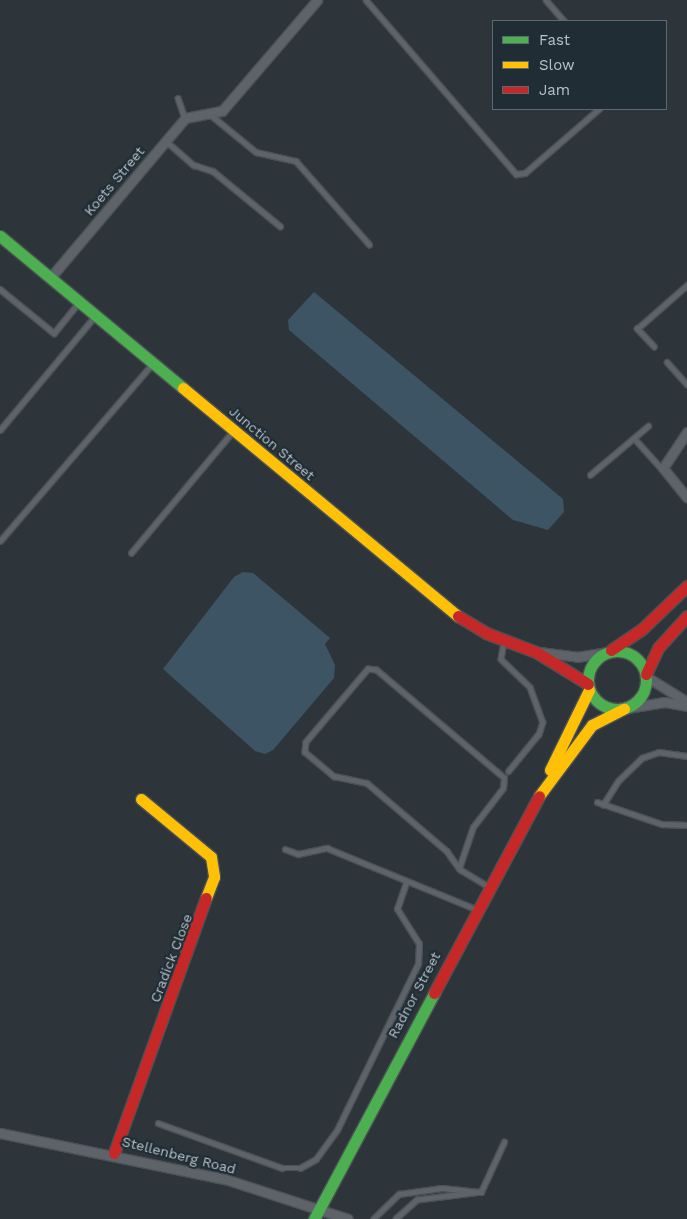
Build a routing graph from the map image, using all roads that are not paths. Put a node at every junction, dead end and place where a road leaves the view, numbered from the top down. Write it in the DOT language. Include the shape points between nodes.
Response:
graph roads {
  1 [pos="317,0"];
  2 [pos="366,0"];
  3 [pos="546,0"];
  4 [pos="563,20"];
  5 [pos="178,98"];
  6 [pos="598,110"];
  7 [pos="210,114"];
  8 [pos="185,118"];
  9 [pos="166,141"];
  10 [pos="280,226"];
  11 [pos="0,236"];
  12 [pos="369,244"];
  13 [pos="50,278"];
  14 [pos="687,285"];
  15 [pos="0,289"];
  16 [pos="79,302"];
  17 [pos="95,316"];
  18 [pos="654,348"];
  19 [pos="667,362"];
  20 [pos="153,364"];
  21 [pos="687,384"];
  22 [pos="648,426"];
  23 [pos="0,430"];
  24 [pos="234,430"];
  25 [pos="687,432"];
  26 [pos="634,438"];
  27 [pos="664,472"];
  28 [pos="590,475"];
  29 [pos="687,498"];
  30 [pos="2,541"];
  31 [pos="131,553"];
  32 [pos="687,586"];
  33 [pos="687,616"];
  34 [pos="504,640"];
  35 [pos="536,652"];
  36 [pos="608,652"];
  37 [pos="646,675"];
  38 [pos="589,687"];
  39 [pos="687,702"];
  40 [pos="687,706"];
  41 [pos="625,708"];
  42 [pos="687,756"];
  43 [pos="509,771"];
  44 [pos="544,786"];
  45 [pos="141,800"];
  46 [pos="597,802"];
  47 [pos="603,805"];
  48 [pos="687,824"];
  49 [pos="284,849"];
  50 [pos="459,868"];
  51 [pos="406,883"];
  52 [pos="488,886"];
  53 [pos="476,909"];
  54 [pos="158,1123"];
  55 [pos="0,1133"];
  56 [pos="504,1142"];
  57 [pos="114,1153"];
  58 [pos="481,1192"];
  59 [pos="316,1214"];
  60 [pos="348,1219"];
  61 [pos="372,1219"];
  62 [pos="396,1219"];
  1 -- 7 [label="street" via="224,109"];
  2 -- 6 [label="lane" via="516,174 525,173"];
  3 -- 4 [label="lane"];
  5 -- 8 [label="lane"];
  7 -- 8 [label="street"];
  7 -- 12 [label="lane" via="256,152 296,161"];
  8 -- 9 [label="street, Koets Street"];
  9 -- 10 [label="lane" via="196,166 213,171"];
  9 -- 13 [label="street, Koets Street"];
  11 -- 13 [label="street, Junction Street"];
  13 -- 16 [label="street, Junction Street"];
  14 -- 18 [label="lane" via="636,329"];
  15 -- 16 [label="lane" via="54,333"];
  16 -- 17 [label="street, Junction Street"];
  17 -- 20 [label="street, Junction Street"];
  17 -- 23 [label="lane"];
  19 -- 21 [label="lane"];
  20 -- 24 [label="street, Junction Street"];
  20 -- 30 [label="lane"];
  22 -- 26 [label="lane"];
  24 -- 31 [label="lane"];
  24 -- 34 [label="street, Junction Street" via="451,612"];
  25 -- 27 [label="street" via="665,460"];
  26 -- 27 [label="lane"];
  26 -- 28 [label="lane"];
  27 -- 29 [label="street"];
  32 -- 36 [label="street" via="641,630"];
  33 -- 37 [label="street" via="658,648"];
  34 -- 35 [label="street, Junction Street"];
  34 -- 43 [label="lane" via="501,659 530,687 543,722 539,734"];
  35 -- 36 [label="street, Junction Street" via="577,657"];
  35 -- 38 [label="street, Junction Street"];
  36 -- 37 [label="street" via="633,654"];
  36 -- 38 [label="street" via="591,667"];
  37 -- 39 [label="street"];
  37 -- 41 [label="street" via="642,696"];
  38 -- 41 [label="street" via="603,706"];
  38 -- 44 [label="street, Radnor Street"];
  40 -- 41 [label="street" via="665,702"];
  41 -- 44 [label="street, Radnor Street" via="592,725"];
  42 -- 47 [label="lane" via="660,752 642,758 618,781"];
  44 -- 52 [label="street, Radnor Street"];
  45 -- 57 [label="street, Cradick Close" via="202,845 211,857 214,877"];
  46 -- 47 [label="lane"];
  47 -- 48 [label="lane" via="662,824"];
  49 -- 51 [label="lane" via="298,854 327,848"];
  50 -- 50 [label="lane" via="473,827 503,788 504,778 376,670 368,669 306,742 305,752 334,776 367,783 447,851"];
  50 -- 52 [label="lane"];
  51 -- 53 [label="lane"];
  51 -- 54 [label="lane" via="397,909 419,944 418,964 342,1121 316,1159 300,1168 282,1168"];
  52 -- 53 [label="street, Radnor Street"];
  53 -- 59 [label="street, Radnor Street"];
  55 -- 57 [label="street, Stellenberg Road"];
  56 -- 58 [label="lane"];
  57 -- 59 [label="street, Stellenberg Road" via="225,1179"];
  58 -- 61 [label="lane" via="442,1188 399,1194"];
  58 -- 62 [label="lane" via="417,1200"];
  59 -- 60 [label="street, Stellenberg Road"];
}
